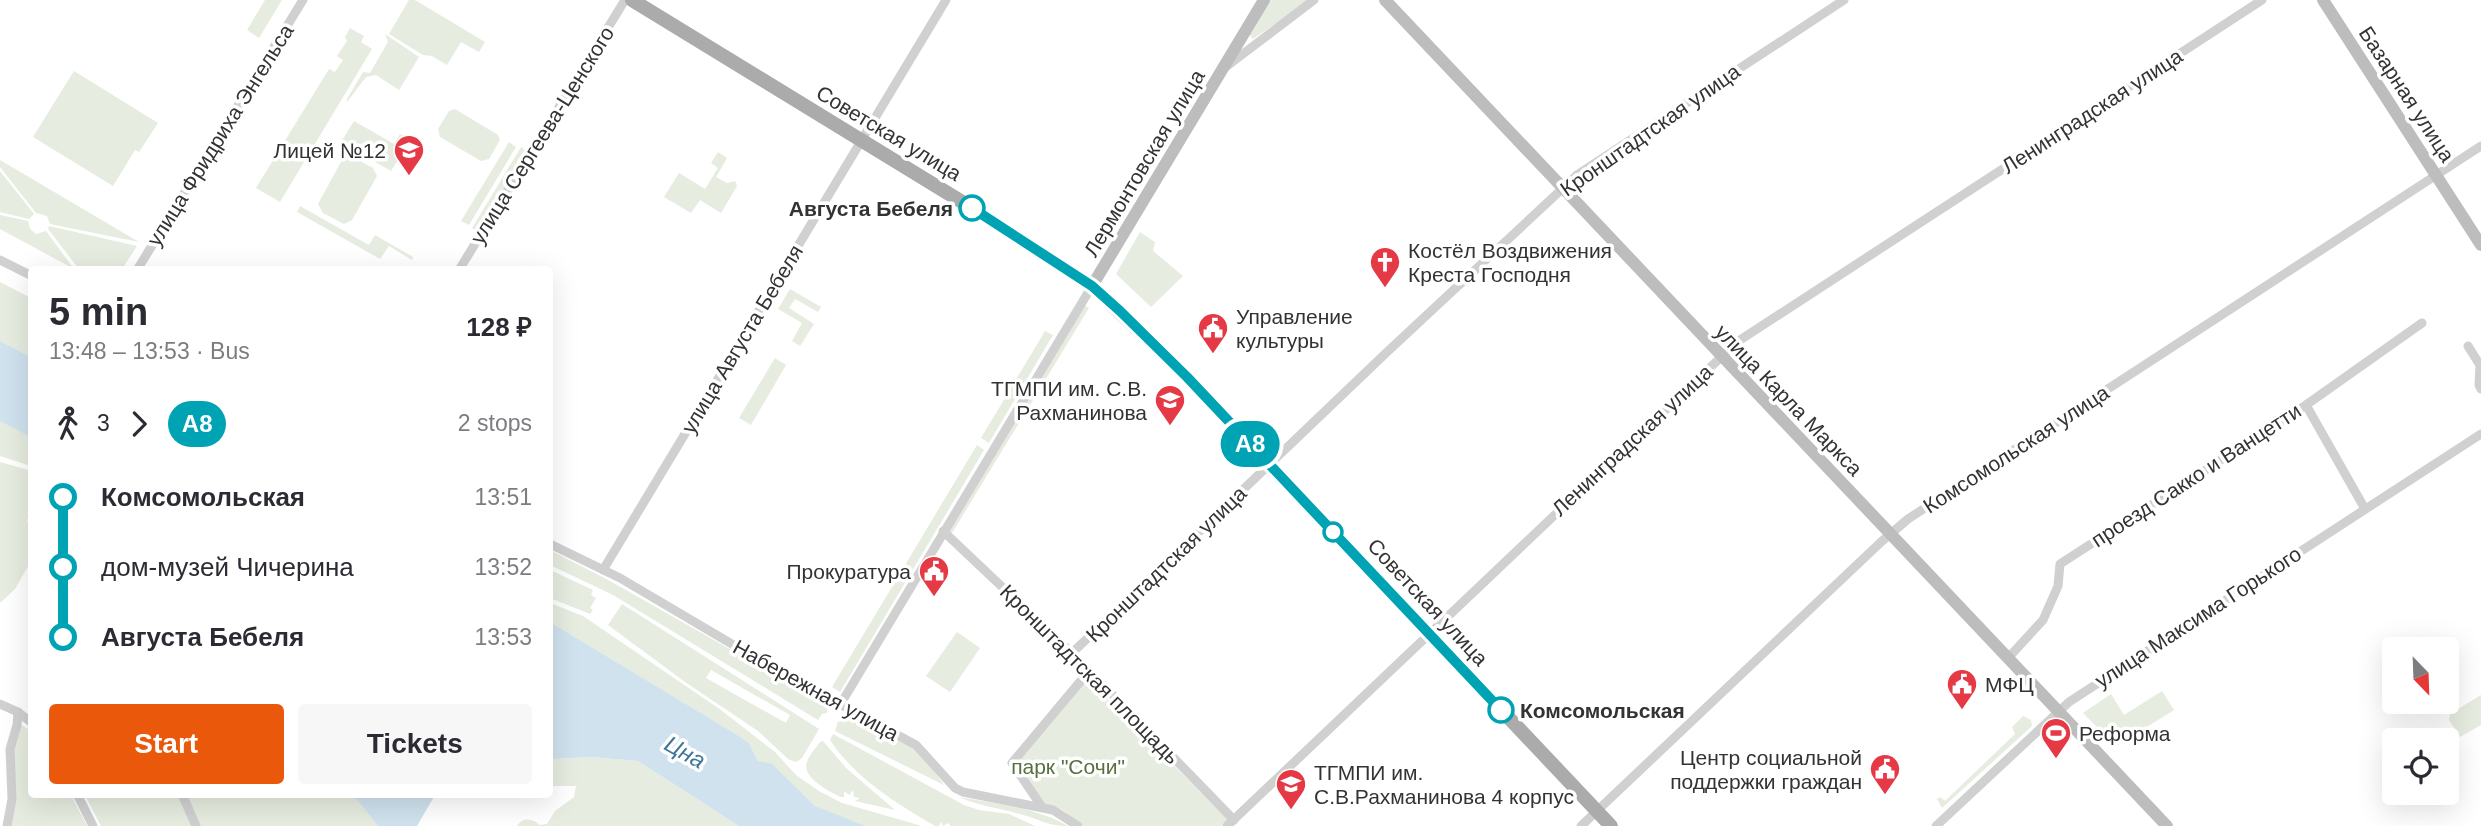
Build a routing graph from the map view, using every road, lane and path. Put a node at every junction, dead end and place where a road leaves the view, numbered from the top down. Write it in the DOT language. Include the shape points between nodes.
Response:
graph roads {
  1 [pos="303,0"];
  2 [pos="625,0"];
  3 [pos="632,0"];
  4 [pos="946,0"];
  5 [pos="1264,0"];
  6 [pos="1314,0"];
  7 [pos="1385,0"];
  8 [pos="1844,0"];
  9 [pos="2262,0"];
  10 [pos="2323,0"];
  11 [pos="1223,69"];
  12 [pos="861,142"];
  13 [pos="2481,146"];
  14 [pos="2437,175"];
  15 [pos="1562,188"];
  16 [pos="2481,245"];
  17 [pos="0,260"];
  18 [pos="139,266"];
  19 [pos="461,266"];
  20 [pos="28,274"];
  21 [pos="1092,286"];
  22 [pos="2423,323"];
  23 [pos="2468,346"];
  24 [pos="1721,356"];
  25 [pos="2481,388"];
  26 [pos="2306,405"];
  27 [pos="2481,434"];
  28 [pos="1270,465"];
  29 [pos="2365,509"];
  30 [pos="943,531"];
  31 [pos="1891,534"];
  32 [pos="553,545"];
  33 [pos="603,569"];
  34 [pos="1428,633"];
  35 [pos="1072,653"];
  36 [pos="2009,657"];
  37 [pos="1089,671"];
  38 [pos="0,704"];
  39 [pos="840,705"];
  40 [pos="18,712"];
  41 [pos="2058,712"];
  42 [pos="28,720"];
  43 [pos="79,798"];
  44 [pos="184,798"];
  45 [pos="1042,807"];
  46 [pos="1597,811"];
  47 [pos="1230,823"];
  48 [pos="7,826"];
  49 [pos="93,826"];
  50 [pos="196,826"];
  51 [pos="1078,826"];
  52 [pos="1581,826"];
  53 [pos="1611,826"];
  54 [pos="1936,826"];
  55 [pos="2167,826"];
  1 -- 18 [label="street, улица Фридриха Энгельса"];
  2 -- 19 [label="street, улица Сергеева-Ценского"];
  3 -- 12 [label="main road, Советская улица"];
  4 -- 12 [label="street, улица Августа Бебеля"];
  5 -- 11 [label="main road, Лермонтовская улица"];
  6 -- 11 [label="street"];
  7 -- 15 [label="main road, улица Карла Маркса"];
  8 -- 15 [label="street, Кронштадтская улица"];
  9 -- 24 [label="street, Ленинградская улица"];
  10 -- 14 [label="main road, Базарная улица"];
  11 -- 21 [label="main road, Лермонтовская улица"];
  12 -- 21 [label="main road, Советская улица"];
  12 -- 33 [label="street, улица Августа Бебеля"];
  13 -- 14 [label="street, Комсомольская улица"];
  14 -- 16 [label="main road, Базарная улица"];
  14 -- 31 [label="street, Комсомольская улица"];
  15 -- 24 [label="main road, улица Карла Маркса"];
  15 -- 28 [label="street, Кронштадтская улица"];
  17 -- 20 [label="street"];
  21 -- 28 [label="main road, Советская улица"];
  21 -- 30 [label="street, Лермонтовская улица"];
  22 -- 26 [label="street, проезд Сакко и Ванцетти"];
  23 -- 25 [label="street" via="2480,365"];
  24 -- 31 [label="main road, улица Карла Маркса"];
  24 -- 34 [label="street, Ленинградская улица"];
  26 -- 29 [label="street"];
  26 -- 36 [label="street, проезд Сакко и Ванцетти" via="2060,564 2058,586 2043,620"];
  27 -- 29 [label="street, улица Максима Горького"];
  28 -- 34 [label="main road, Советская улица"];
  28 -- 35 [label="street, Кронштадтская улица"];
  29 -- 41 [label="street, улица Максима Горького"];
  30 -- 35 [label="street, Кронштадтская площадь"];
  30 -- 39 [label="street, Лермонтовская улица"];
  31 -- 36 [label="main road, улица Карла Маркса"];
  31 -- 46 [label="street, Комсомольская улица"];
  32 -- 33 [label="street, Набережная улица"];
  33 -- 39 [label="street, Набережная улица"];
  34 -- 46 [label="main road, Советская улица"];
  34 -- 47 [label="street, Ленинградская улица"];
  35 -- 37 [label="street, Кронштадтская площадь"];
  36 -- 41 [label="main road, улица Карла Маркса"];
  37 -- 45 [label="street, Кронштадтская улица" via="1012,763"];
  37 -- 47 [label="street, Кронштадтская площадь"];
  38 -- 40 [label="street"];
  39 -- 45 [label="street, Набережная улица" via="916,745 955,788"];
  40 -- 42 [label="street"];
  40 -- 48 [label="street" via="10,749 12,799"];
  41 -- 54 [label="street, улица Максима Горького"];
  41 -- 55 [label="main road, улица Карла Маркса"];
  43 -- 49 [label="street"];
  44 -- 50 [label="street"];
  45 -- 51 [label="street, Набережная улица"];
  46 -- 52 [label="street, Комсомольская улица"];
  46 -- 53 [label="main road, Советская улица"];
}
